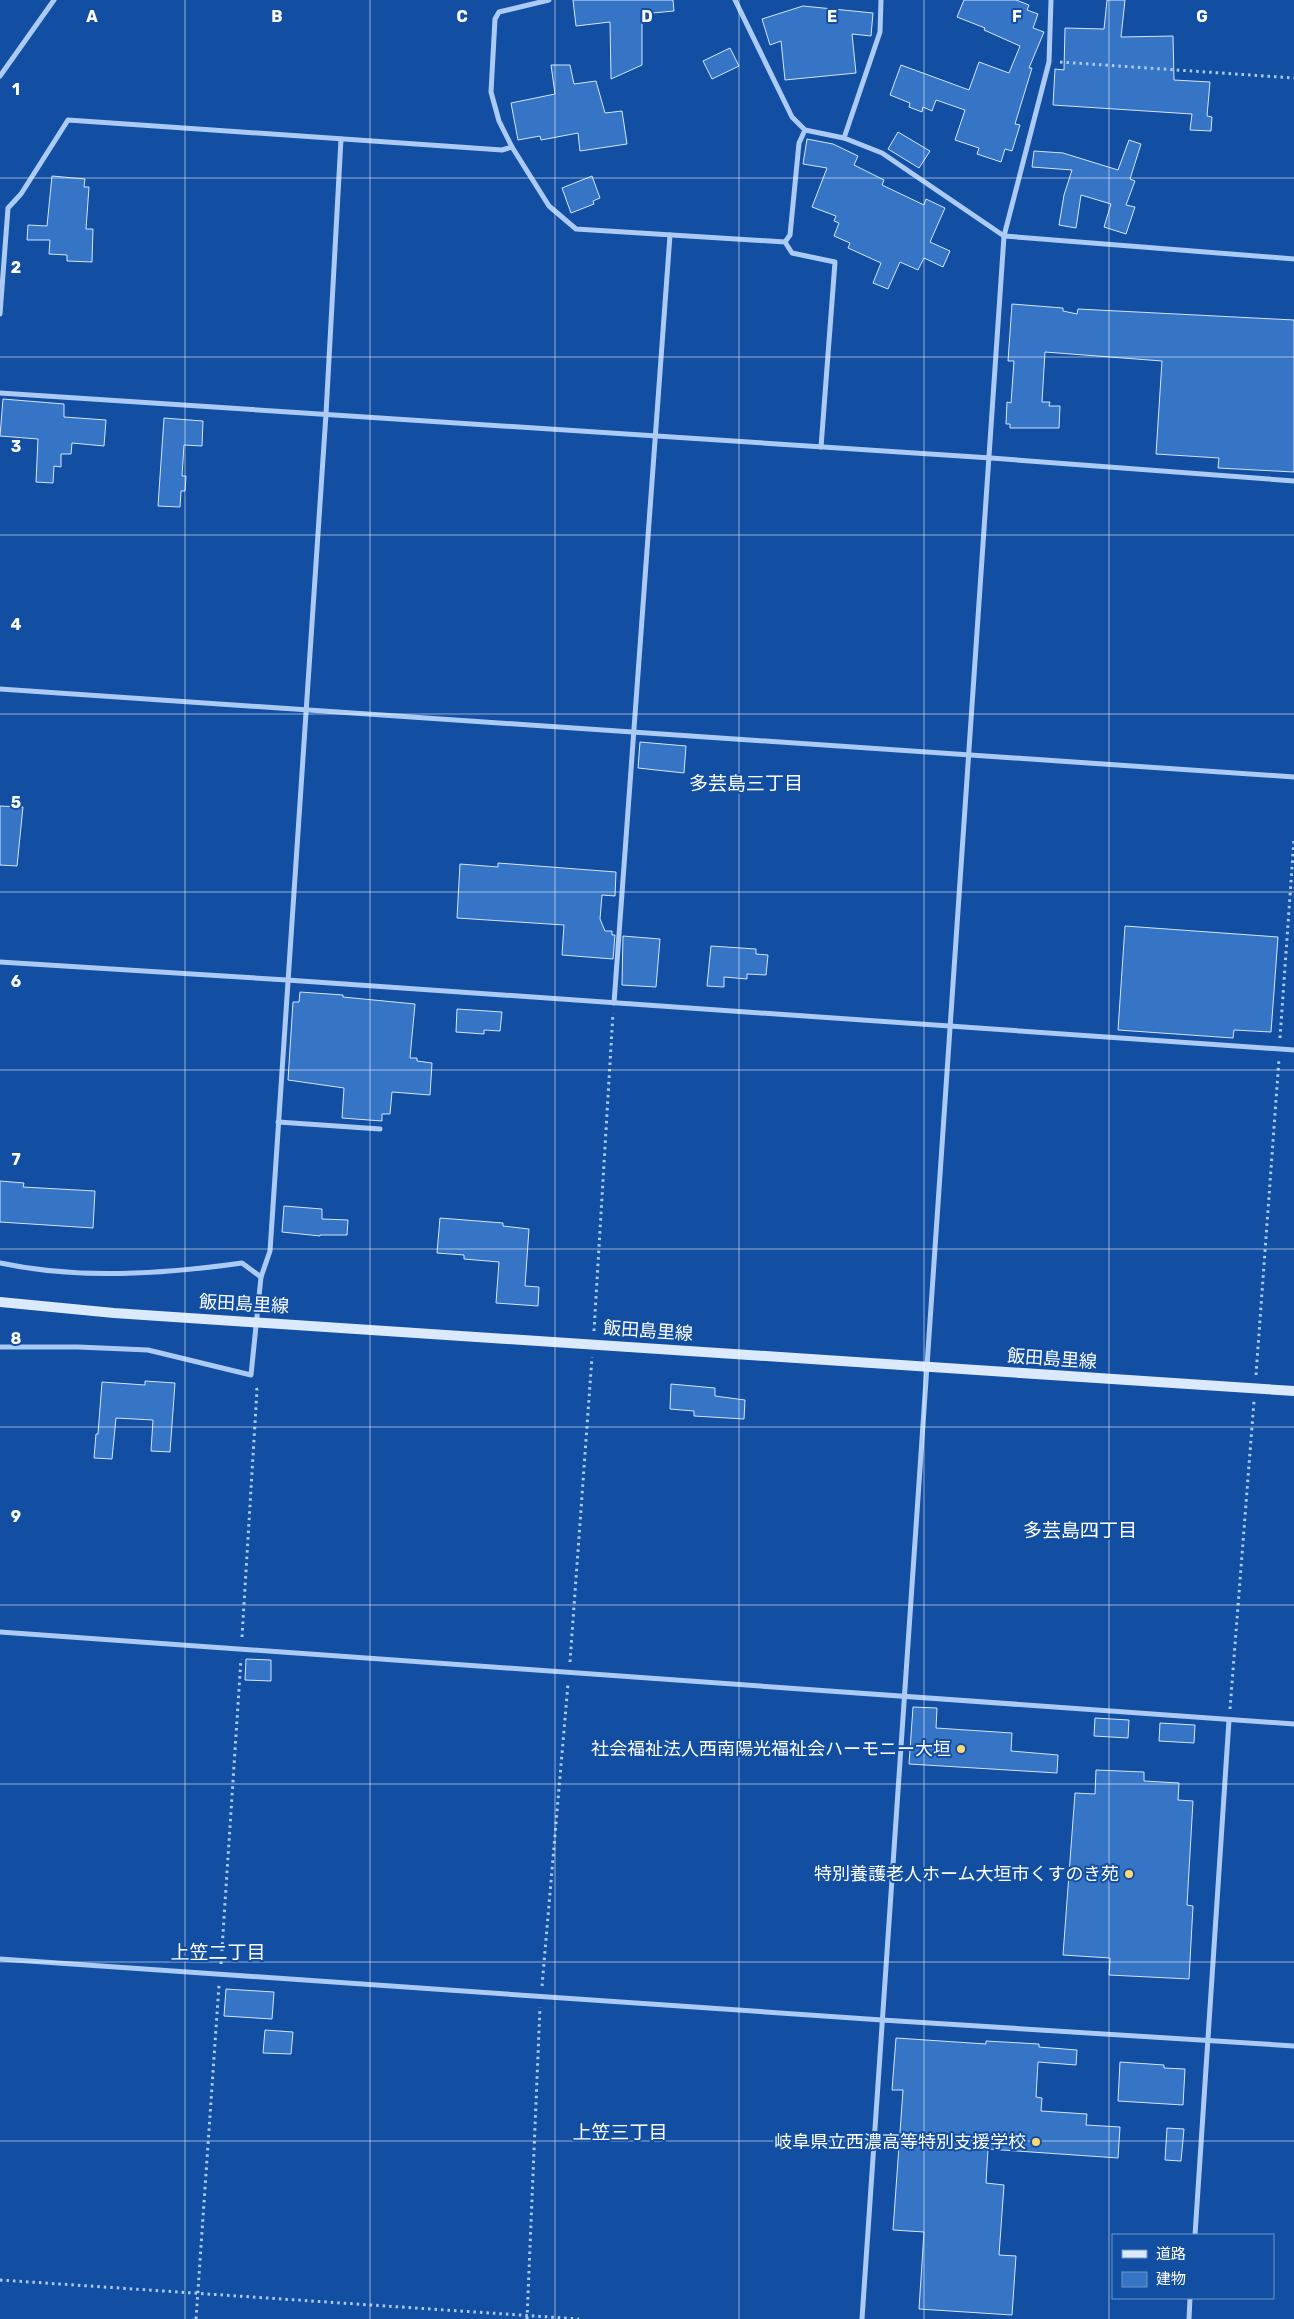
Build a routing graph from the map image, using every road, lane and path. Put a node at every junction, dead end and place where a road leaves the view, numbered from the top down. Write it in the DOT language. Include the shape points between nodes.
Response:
graph roads {
  1 [pos="54,0"];
  2 [pos="549,0"];
  3 [pos="735,0"];
  4 [pos="881,0"];
  5 [pos="1051,0"];
  6 [pos="1049,62"];
  7 [pos="0,76"];
  8 [pos="1294,78"];
  9 [pos="805,130"];
  10 [pos="341,138"];
  11 [pos="844,138"];
  12 [pos="512,147"];
  13 [pos="670,235"];
  14 [pos="1004,236"];
  15 [pos="785,242"];
  16 [pos="1294,259"];
  17 [pos="0,314"];
  18 [pos="0,393"];
  19 [pos="326,414"];
  20 [pos="655,436"];
  21 [pos="821,447"];
  22 [pos="991,458"];
  23 [pos="1294,481"];
  24 [pos="0,689"];
  25 [pos="305,709"];
  26 [pos="634,731"];
  27 [pos="970,753"];
  28 [pos="1294,777"];
  29 [pos="1294,839"];
  30 [pos="0,962"];
  31 [pos="287,980"];
  32 [pos="614,1003"];
  33 [pos="950,1026"];
  34 [pos="1280,1049"];
  35 [pos="1294,1050"];
  36 [pos="278,1122"];
  37 [pos="380,1129"];
  38 [pos="0,1263"];
  39 [pos="261,1277"];
  40 [pos="0,1302"];
  41 [pos="258,1321"];
  42 [pos="0,1347"];
  43 [pos="928,1367"];
  44 [pos="251,1376"];
  45 [pos="1255,1388"];
  46 [pos="1294,1391"];
  47 [pos="0,1632"];
  48 [pos="242,1648"];
  49 [pos="906,1698"];
  50 [pos="1229,1720"];
  51 [pos="1294,1724"];
  52 [pos="0,1959"];
  53 [pos="220,1975"];
  54 [pos="882,2020"];
  55 [pos="1208,2040"];
  56 [pos="1294,2046"];
  57 [pos="1194,2234"];
  58 [pos="0,2280"];
  59 [pos="199,2294"];
  60 [pos="1190,2299"];
  61 [pos="196,2319"];
  62 [pos="579,2319"];
  63 [pos="862,2319"];
  64 [pos="1188,2319"];
  1 -- 7 [label="street"];
  2 -- 12 [label="street" via="500,12 495,19 491,92 499,121"];
  3 -- 9 [label="street" via="792,117"];
  4 -- 11 [label="street" via="880,32"];
  5 -- 6 [label="street"];
  6 -- 8 [label="path"];
  6 -- 14 [label="street"];
  9 -- 11 [label="street"];
  9 -- 15 [label="street" via="799,143 790,235"];
  10 -- 12 [label="street" via="502,150"];
  10 -- 17 [label="street" via="68,120 21,194 8,208"];
  10 -- 19 [label="street"];
  11 -- 14 [label="street" via="882,153"];
  12 -- 13 [label="street" via="549,206 576,229"];
  13 -- 15 [label="street"];
  13 -- 20 [label="street"];
  14 -- 16 [label="street"];
  14 -- 22 [label="street"];
  15 -- 21 [label="street" via="792,253 835,262"];
  18 -- 19 [label="street"];
  19 -- 20 [label="street"];
  19 -- 25 [label="street"];
  20 -- 21 [label="street"];
  20 -- 26 [label="street"];
  21 -- 22 [label="street"];
  22 -- 23 [label="street"];
  22 -- 27 [label="street"];
  24 -- 25 [label="street"];
  25 -- 26 [label="street"];
  25 -- 31 [label="street"];
  26 -- 27 [label="street"];
  26 -- 32 [label="street"];
  27 -- 28 [label="street"];
  27 -- 33 [label="street"];
  29 -- 34 [label="path"];
  30 -- 31 [label="street"];
  31 -- 32 [label="street"];
  31 -- 36 [label="street"];
  32 -- 33 [label="street"];
  33 -- 34 [label="street"];
  33 -- 43 [label="street"];
  34 -- 35 [label="street"];
  34 -- 45 [label="path"];
  36 -- 37 [label="street"];
  36 -- 39 [label="street" via="270,1251"];
  38 -- 39 [label="street" via="29,1269 124,1275 242,1263"];
  39 -- 41 [label="street"];
  40 -- 41 [label="main road, 飯田島里線" via="114,1313"];
  41 -- 43 [label="main road, 飯田島里線"];
  41 -- 44 [label="street"];
  42 -- 44 [label="street" via="78,1346 148,1350"];
  43 -- 45 [label="main road, 飯田島里線"];
  43 -- 49 [label="street"];
  44 -- 48 [label="path" via="257,1390"];
  45 -- 46 [label="main road, 飯田島里線"];
  45 -- 50 [label="path"];
  47 -- 48 [label="street"];
  48 -- 49 [label="street"];
  48 -- 53 [label="path"];
  49 -- 50 [label="street"];
  49 -- 54 [label="street"];
  50 -- 51 [label="street"];
  50 -- 55 [label="street"];
  52 -- 53 [label="street"];
  53 -- 54 [label="street"];
  53 -- 59 [label="path"];
  54 -- 55 [label="street"];
  54 -- 63 [label="street"];
  55 -- 56 [label="street"];
  55 -- 57 [label="street"];
  58 -- 59 [label="path"];
  59 -- 61 [label="path"];
  59 -- 62 [label="path"];
  60 -- 64 [label="street"];
}
